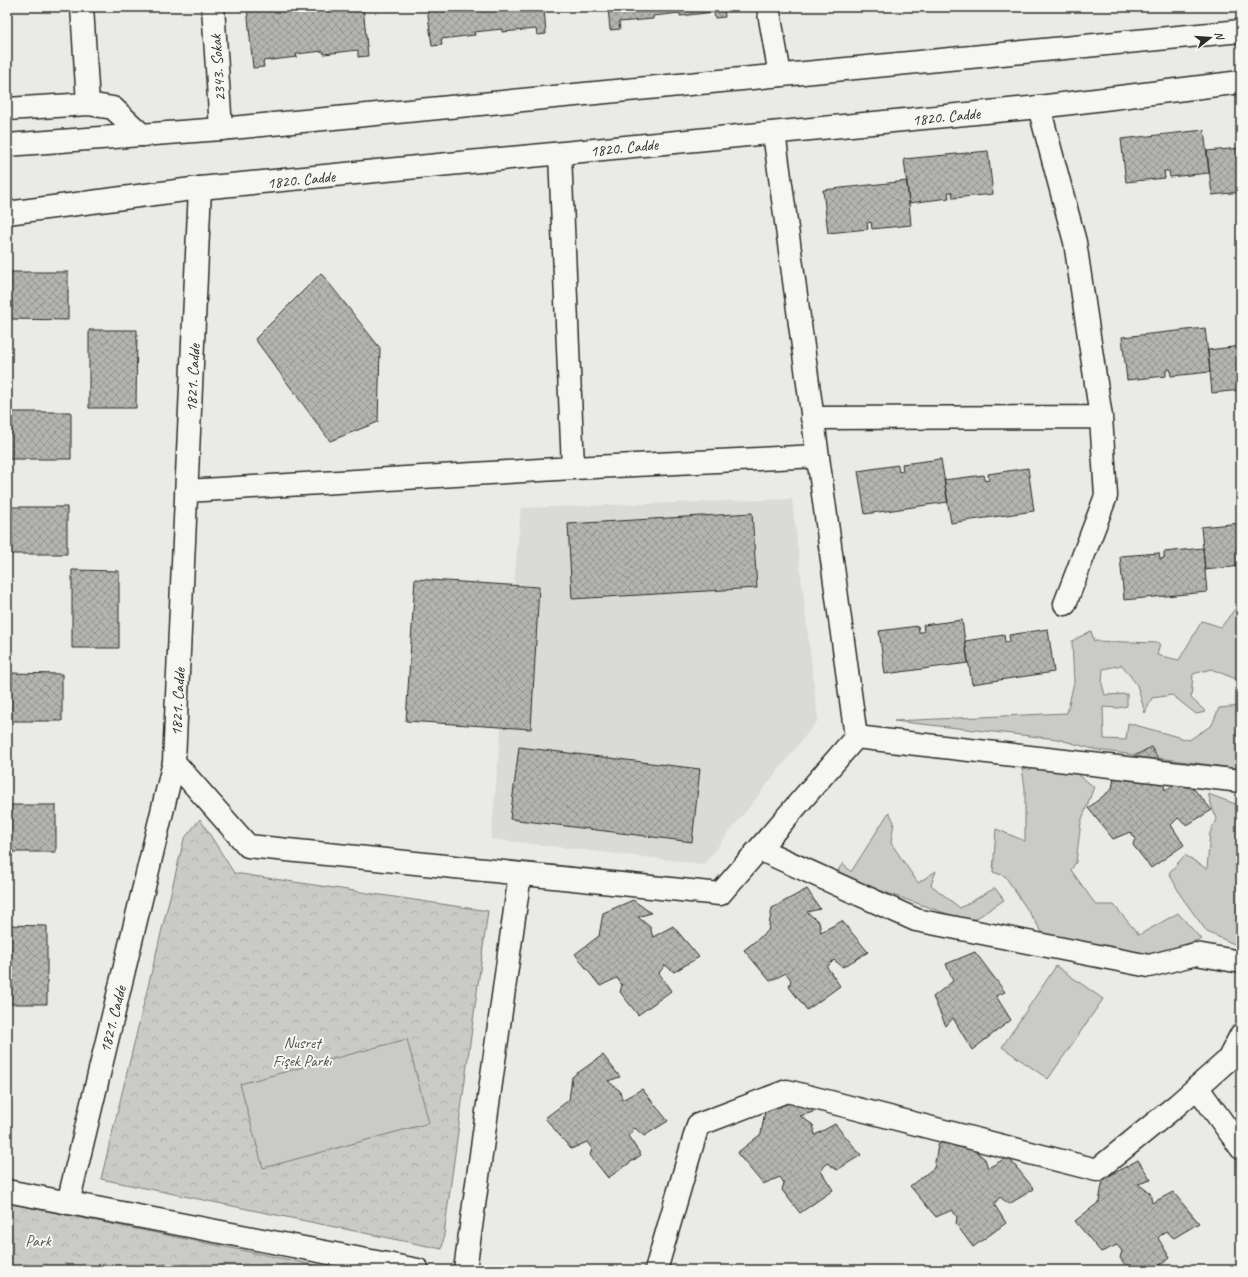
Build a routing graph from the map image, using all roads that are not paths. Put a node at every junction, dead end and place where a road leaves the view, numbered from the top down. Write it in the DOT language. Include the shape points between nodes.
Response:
graph roads {
  1 [pos="82,7"];
  2 [pos="213,7"];
  3 [pos="768,7"];
  4 [pos="1241,31"];
  5 [pos="780,75"];
  6 [pos="1241,82"];
  7 [pos="88,104"];
  8 [pos="1039,107"];
  9 [pos="7,109"];
  10 [pos="221,129"];
  11 [pos="774,133"];
  12 [pos="142,135"];
  13 [pos="7,145"];
  14 [pos="560,154"];
  15 [pos="200,188"];
  16 [pos="7,213"];
  17 [pos="1101,417"];
  18 [pos="812,418"];
  19 [pos="818,456"];
  20 [pos="574,468"];
  21 [pos="186,491"];
  22 [pos="1065,604"];
  23 [pos="856,737"];
  24 [pos="174,762"];
  25 [pos="1241,781"];
  26 [pos="759,849"];
  27 [pos="520,874"];
  28 [pos="1241,962"];
  29 [pos="1241,1035"];
  30 [pos="1197,1087"];
  31 [pos="1241,1148"];
  32 [pos="7,1191"];
  33 [pos="68,1204"];
  34 [pos="418,1270"];
  35 [pos="465,1270"];
  36 [pos="656,1270"];
  1 -- 7 [label="street"];
  2 -- 10 [label="street, 2343. Sokak"];
  3 -- 5 [label="street"];
  4 -- 5 [label="street"];
  5 -- 10 [label="street"];
  6 -- 8 [label="street, 1820. Cadde"];
  7 -- 9 [label="street"];
  7 -- 12 [label="street" via="113,108"];
  8 -- 11 [label="street, 1820. Cadde"];
  8 -- 17 [label="street" via="1075,242"];
  10 -- 12 [label="street"];
  11 -- 14 [label="street, 1820. Cadde"];
  11 -- 18 [label="street"];
  12 -- 13 [label="street"];
  14 -- 15 [label="street, 1820. Cadde"];
  14 -- 20 [label="street"];
  15 -- 16 [label="street, 1820. Cadde"];
  15 -- 21 [label="street, 1821. Cadde"];
  17 -- 18 [label="street"];
  17 -- 22 [label="street" via="1106,496"];
  18 -- 19 [label="street"];
  19 -- 20 [label="street"];
  19 -- 23 [label="street"];
  20 -- 21 [label="street"];
  21 -- 24 [label="street, 1821. Cadde"];
  23 -- 25 [label="street"];
  23 -- 26 [label="street"];
  24 -- 27 [label="street" via="248,846"];
  24 -- 33 [label="street, 1821. Cadde"];
  26 -- 27 [label="street" via="720,894"];
  26 -- 28 [label="street" via="916,920 1149,966 1196,954"];
  27 -- 35 [label="street"];
  29 -- 30 [label="street" via="1228,1060"];
  30 -- 31 [label="street"];
  30 -- 36 [label="street" via="1097,1170 787,1092 698,1125"];
  32 -- 33 [label="street"];
  33 -- 34 [label="street"];
}
